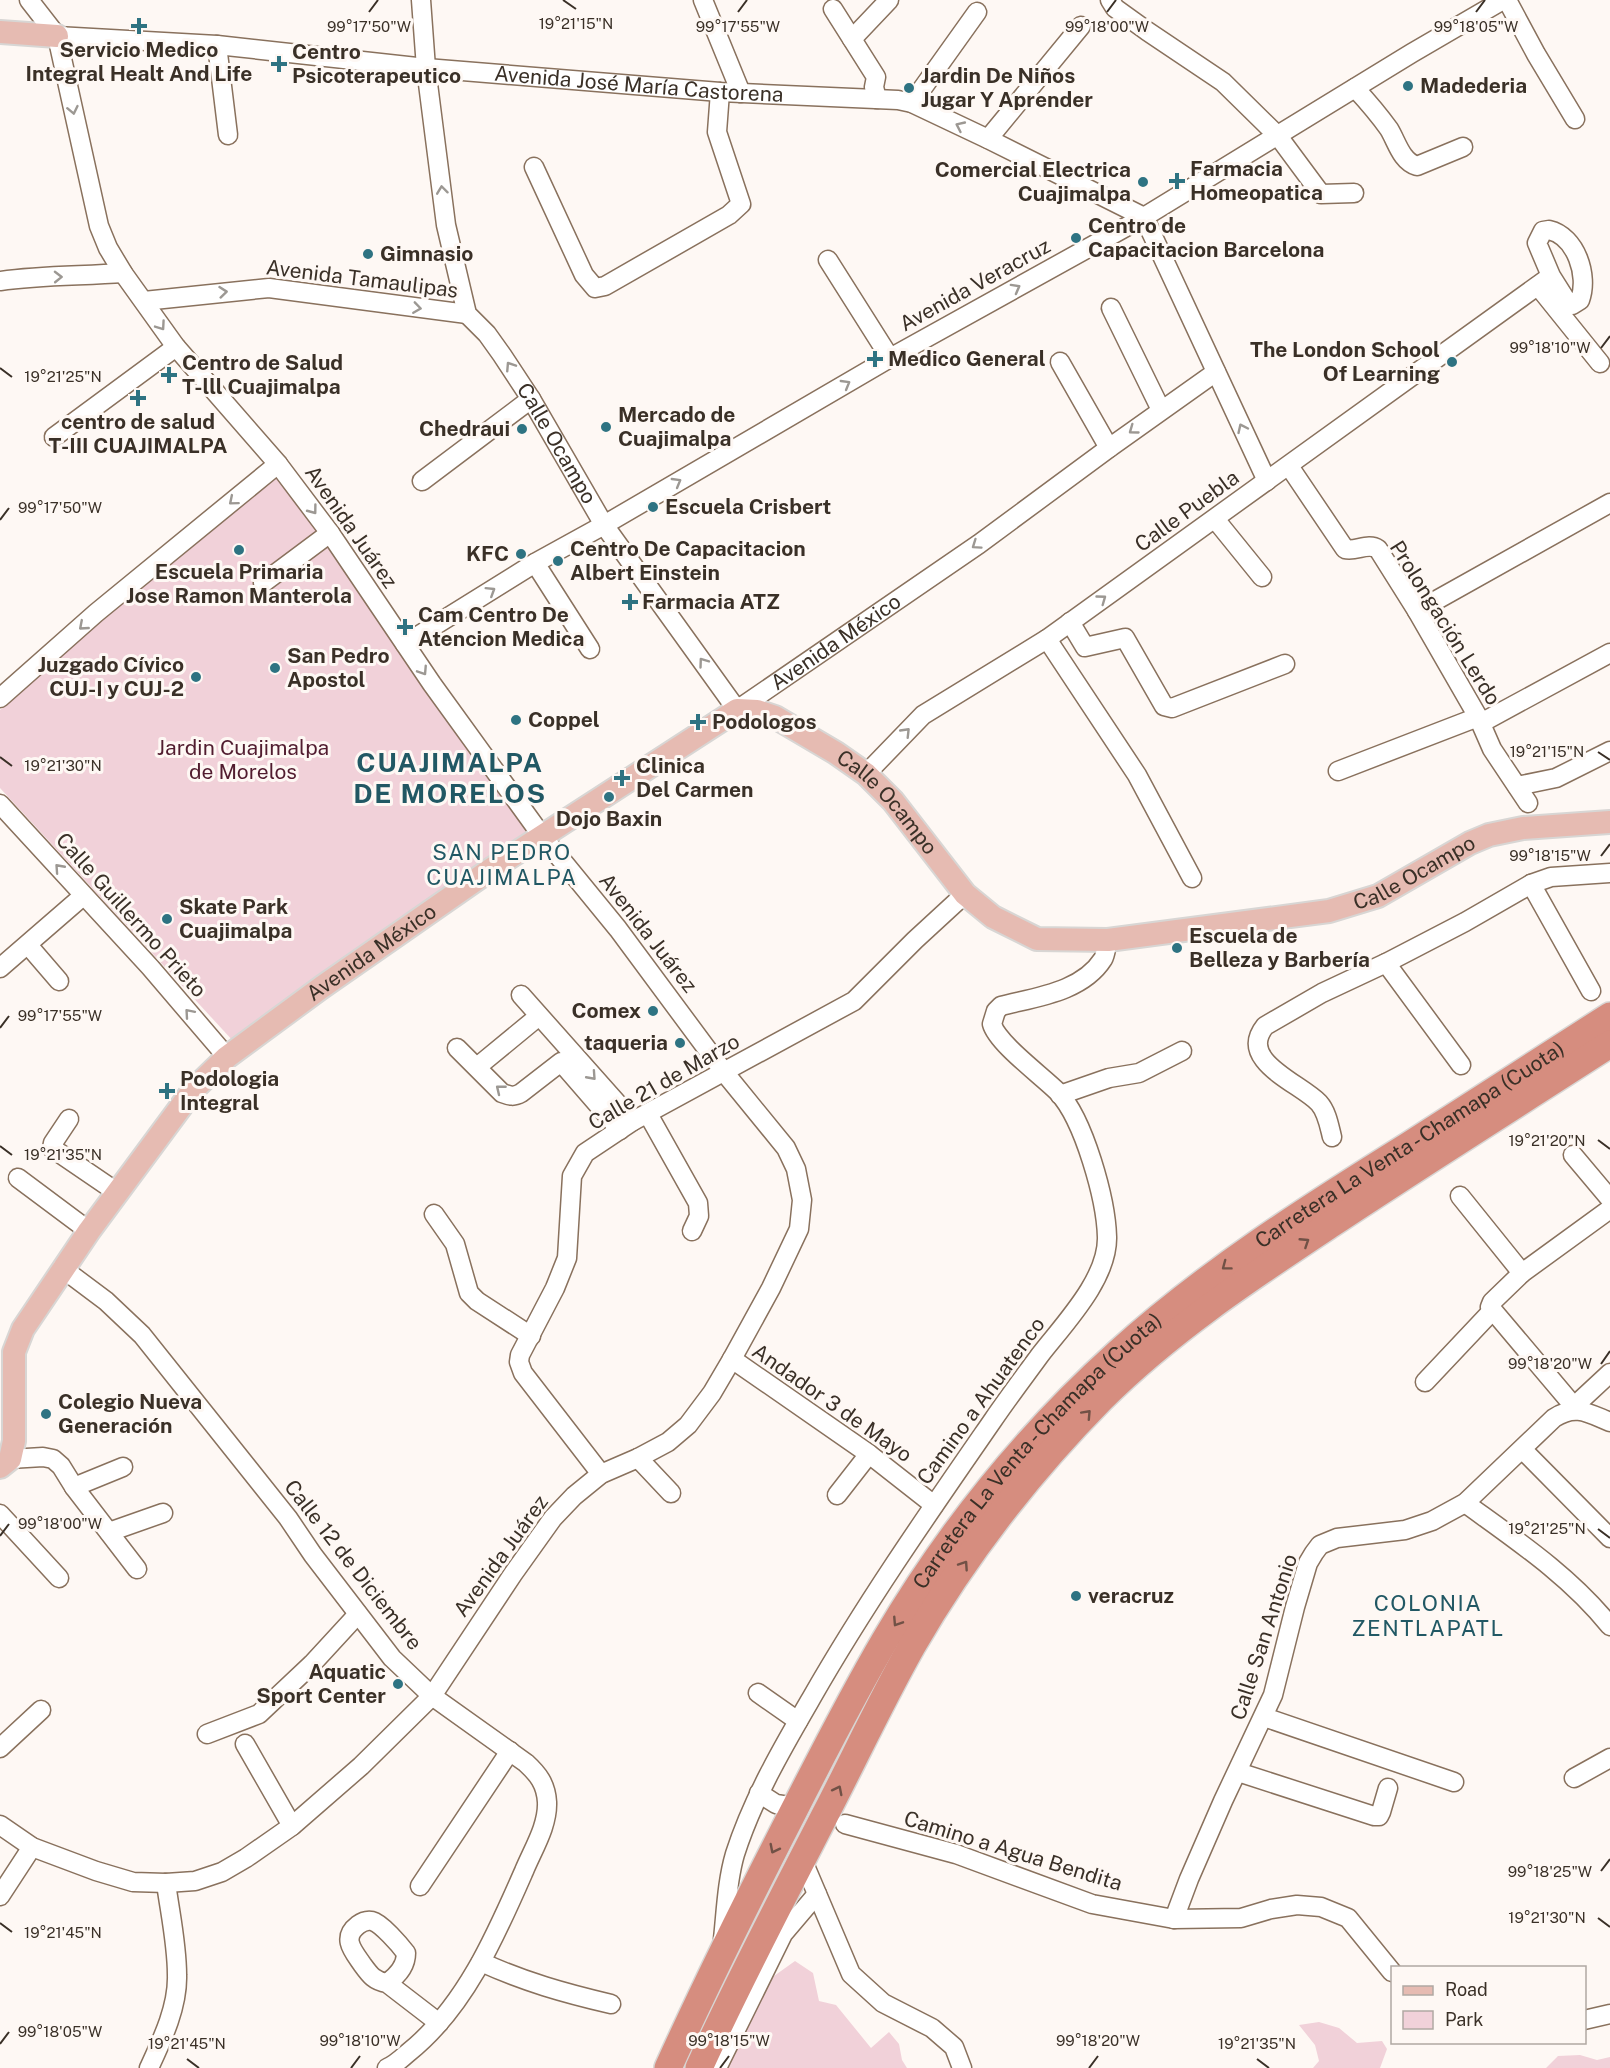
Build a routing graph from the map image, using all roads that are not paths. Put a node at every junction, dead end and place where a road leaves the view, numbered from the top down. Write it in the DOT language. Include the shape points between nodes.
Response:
graph roads {
  1 [pos="29,0"];
  2 [pos="421,0"];
  3 [pos="703,0"];
  4 [pos="890,0"];
  5 [pos="1110,0"];
  6 [pos="1505,0"];
  7 [pos="833,9"];
  8 [pos="977,12"];
  9 [pos="1081,26"];
  10 [pos="0,32"];
  11 [pos="57,36"];
  12 [pos="852,39"];
  13 [pos="217,45"];
  14 [pos="426,68"];
  15 [pos="1355,88"];
  16 [pos="720,92"];
  17 [pos="741,93"];
  18 [pos="877,99"];
  19 [pos="912,103"];
  20 [pos="1575,118"];
  21 [pos="228,135"];
  22 [pos="1278,136"];
  23 [pos="988,139"];
  24 [pos="1463,147"];
  25 [pos="534,167"];
  26 [pos="1354,193"];
  27 [pos="1144,217"];
  28 [pos="828,260"];
  29 [pos="123,273"];
  30 [pos="0,281"];
  31 [pos="144,301"];
  32 [pos="1111,308"];
  33 [pos="467,314"];
  34 [pos="176,347"];
  35 [pos="890,358"];
  36 [pos="1060,362"];
  37 [pos="1600,363"];
  38 [pos="1216,372"];
  39 [pos="531,399"];
  40 [pos="1161,410"];
  41 [pos="54,437"];
  42 [pos="1108,448"];
  43 [pos="278,464"];
  44 [pos="1289,466"];
  45 [pos="422,481"];
  46 [pos="1267,481"];
  47 [pos="1610,503"];
  48 [pos="1215,519"];
  49 [pos="604,525"];
  50 [pos="330,532"];
  51 [pos="535,563"];
  52 [pos="1262,577"];
  53 [pos="263,583"];
  54 [pos="1417,611"];
  55 [pos="1070,622"];
  56 [pos="1047,639"];
  57 [pos="405,644"];
  58 [pos="590,649"];
  59 [pos="1610,653"];
  60 [pos="1285,664"];
  61 [pos="0,698"];
  62 [pos="737,710"];
  63 [pos="1479,720"];
  64 [pos="1610,751"];
  65 [pos="1338,771"];
  66 [pos="866,774"];
  67 [pos="1517,786"];
  68 [pos="1528,803"];
  69 [pos="0,804"];
  70 [pos="1610,822"];
  71 [pos="542,836"];
  72 [pos="1610,873"];
  73 [pos="1192,878"];
  74 [pos="1531,884"];
  75 [pos="965,894"];
  76 [pos="83,896"];
  77 [pos="1108,940"];
  78 [pos="28,945"];
  79 [pos="1386,963"];
  80 [pos="0,968"];
  81 [pos="59,981"];
  82 [pos="1591,991"];
  83 [pos="521,994"];
  84 [pos="539,1016"];
  85 [pos="1610,1016"];
  86 [pos="1610,1044"];
  87 [pos="457,1048"];
  88 [pos="1182,1051"];
  89 [pos="227,1058"];
  90 [pos="1461,1065"];
  91 [pos="477,1067"];
  92 [pos="724,1072"];
  93 [pos="1060,1095"];
  94 [pos="69,1119"];
  95 [pos="634,1122"];
  96 [pos="1332,1137"];
  97 [pos="1573,1155"];
  98 [pos="18,1178"];
  99 [pos="118,1193"];
  100 [pos="1460,1196"];
  101 [pos="1610,1199"];
  102 [pos="1610,1209"];
  103 [pos="434,1214"];
  104 [pos="89,1231"];
  105 [pos="692,1231"];
  106 [pos="63,1268"];
  107 [pos="1522,1273"];
  108 [pos="1492,1311"];
  109 [pos="531,1336"];
  110 [pos="7,1349"];
  111 [pos="732,1359"];
  112 [pos="1610,1373"];
  113 [pos="1425,1382"];
  114 [pos="1577,1410"];
  115 [pos="1610,1422"];
  116 [pos="1523,1450"];
  117 [pos="868,1454"];
  118 [pos="638,1458"];
  119 [pos="5,1463"];
  120 [pos="123,1467"];
  121 [pos="601,1474"];
  122 [pos="74,1487"];
  123 [pos="671,1493"];
  124 [pos="837,1495"];
  125 [pos="1465,1503"];
  126 [pos="934,1505"];
  127 [pos="163,1513"];
  128 [pos="0,1514"];
  129 [pos="109,1532"];
  130 [pos="1610,1538"];
  131 [pos="137,1569"];
  132 [pos="59,1578"];
  133 [pos="358,1614"];
  134 [pos="1610,1626"];
  135 [pos="758,1693"];
  136 [pos="432,1696"];
  137 [pos="41,1710"];
  138 [pos="1264,1717"];
  139 [pos="798,1721"];
  140 [pos="207,1734"];
  141 [pos="245,1744"];
  142 [pos="0,1748"];
  143 [pos="510,1751"];
  144 [pos="1610,1758"];
  145 [pos="1238,1772"];
  146 [pos="1574,1778"];
  147 [pos="1454,1782"];
  148 [pos="1388,1788"];
  149 [pos="759,1792"];
  150 [pos="783,1810"];
  151 [pos="845,1824"];
  152 [pos="0,1825"];
  153 [pos="292,1826"];
  154 [pos="32,1847"];
  155 [pos="806,1868"];
  156 [pos="166,1883"];
  157 [pos="420,1886"];
  158 [pos="817,1894"];
  159 [pos="0,1896"];
  160 [pos="1174,1919"];
  161 [pos="721,1954"];
  162 [pos="481,1962"];
  163 [pos="1391,1971"];
  164 [pos="387,1983"];
  165 [pos="611,2004"];
  166 [pos="1610,2014"];
  167 [pos="1586,2020"];
  168 [pos="439,2024"];
  169 [pos="149,2068"];
  170 [pos="390,2068"];
  171 [pos="668,2068"];
  172 [pos="699,2068"];
  173 [pos="717,2068"];
  174 [pos="962,2068"];
  1 -- 11 [label="street, Avenida Juárez"];
  2 -- 14 [label="street"];
  3 -- 17 [label="street"];
  4 -- 12 [label="street"];
  5 -- 22 [label="street" via="1115,8 1223,82"];
  6 -- 15 [label="street, Avenida Veracruz"];
  6 -- 20 [label="street"];
  7 -- 12 [label="street"];
  8 -- 19 [label="street"];
  9 -- 23 [label="street"];
  10 -- 11 [label="main road, Avenida José María Castorena"];
  11 -- 13 [label="street, Avenida José María Castorena"];
  11 -- 29 [label="street, Avenida Juárez, one-way" via="99,226"];
  12 -- 18 [label="street" via="876,77"];
  13 -- 14 [label="street, Avenida José María Castorena"];
  13 -- 21 [label="street"];
  14 -- 16 [label="street, Avenida José María Castorena"];
  33 -- 14 [label="street, one-way" via="446,225"];
  15 -- 22 [label="street, Avenida Veracruz"];
  15 -- 24 [label="street" via="1388,128 1410,164 1417,166"];
  16 -- 17 [label="street, Avenida José María Castorena"];
  16 -- 25 [label="street" via="717,132 741,204 729,215 605,286 595,288 584,275"];
  17 -- 18 [label="street, Avenida José María Castorena"];
  18 -- 19 [label="street, Avenida José María Castorena"];
  23 -- 19 [label="street, Avenida José María Castorena, one-way"];
  22 -- 26 [label="street" via="1321,194"];
  22 -- 27 [label="street, Avenida Veracruz"];
  23 -- 27 [label="street, Avenida José María Castorena"];
  35 -- 27 [label="street, Avenida Veracruz, one-way"];
  27 -- 38 [label="street"];
  28 -- 35 [label="street"];
  30 -- 29 [label="street, one-way"];
  29 -- 31 [label="street, Avenida Juárez"];
  31 -- 33 [label="street, Avenida Tamaulipas, one-way" via="269,288"];
  31 -- 34 [label="street, Avenida Juárez, one-way"];
  32 -- 40 [label="street"];
  39 -- 33 [label="street, Calle Ocampo, one-way" via="487,334"];
  34 -- 41 [label="street"];
  34 -- 43 [label="street, Avenida Juárez"];
  49 -- 35 [label="street, Avenida Veracruz, one-way"];
  36 -- 42 [label="street"];
  37 -- 44 [label="street, Calle Puebla" via="1544,281"];
  38 -- 40 [label="street, Avenida México"];
  46 -- 38 [label="street, one-way"];
  39 -- 45 [label="street"];
  39 -- 49 [label="street, Calle Ocampo"];
  40 -- 42 [label="street, Avenida México, one-way"];
  42 -- 62 [label="street, Avenida México, one-way" via="979,544"];
  43 -- 50 [label="street, Avenida Juárez, one-way"];
  43 -- 61 [label="street, one-way"];
  44 -- 46 [label="street, Calle Puebla"];
  44 -- 54 [label="street, Prolongación Lerdo" via="1341,545 1351,550 1368,546 1378,549"];
  46 -- 48 [label="street, Calle Puebla"];
  47 -- 54 [label="street"];
  48 -- 52 [label="street"];
  55 -- 48 [label="street, Calle Puebla, one-way"];
  49 -- 51 [label="street, Avenida Veracruz"];
  62 -- 49 [label="street, Calle Ocampo, one-way"];
  50 -- 53 [label="street"];
  50 -- 57 [label="street, Avenida Juárez"];
  57 -- 51 [label="street, Avenida Veracruz, one-way"];
  51 -- 58 [label="street"];
  54 -- 63 [label="street, Prolongación Lerdo"];
  55 -- 56 [label="street, Calle Puebla"];
  55 -- 60 [label="street" via="1085,647 1125,638 1159,699 1172,708"];
  66 -- 56 [label="street, Calle Puebla, one-way" via="933,706"];
  56 -- 73 [label="street" via="1137,775"];
  57 -- 71 [label="street, Avenida Juárez, one-way"];
  59 -- 63 [label="street"];
  62 -- 66 [label="main road, Calle Ocampo" via="775,717"];
  62 -- 71 [label="main road, Avenida México"];
  63 -- 65 [label="street"];
  63 -- 67 [label="street, Prolongación Lerdo" via="1492,749"];
  64 -- 67 [label="street" via="1556,778"];
  66 -- 75 [label="main road, Calle Ocampo" via="893,801"];
  67 -- 68 [label="street, Prolongación Lerdo"];
  76 -- 69 [label="street, Calle Guillermo Prieto, one-way"];
  70 -- 77 [label="main road, Calle Ocampo" via="1523,828 1489,835 1378,896 1329,911"];
  71 -- 89 [label="main road, Avenida México" via="331,981"];
  71 -- 92 [label="street, Avenida Juárez" via="618,929"];
  72 -- 74 [label="street" via="1551,877"];
  74 -- 79 [label="street"];
  74 -- 82 [label="street"];
  75 -- 77 [label="main road, Calle Ocampo" via="993,917 1037,939"];
  75 -- 92 [label="street, Calle 21 de Marzo" via="854,1001"];
  76 -- 78 [label="street"];
  89 -- 76 [label="street, Calle Guillermo Prieto, one-way"];
  77 -- 93 [label="street, Camino a Ahuatenco" via="1104,957 1090,973 1066,989 1001,1006 993,1016 993,1029 1000,1039"];
  78 -- 80 [label="street"];
  78 -- 81 [label="street"];
  79 -- 90 [label="street"];
  79 -- 96 [label="street" via="1274,1019 1259,1033 1257,1043 1266,1063 1320,1104"];
  83 -- 84 [label="street"];
  84 -- 91 [label="street"];
  84 -- 95 [label="street, one-way"];
  85 -- 161 [label="highway, Carretera La Venta - Chamapa (Cuota), one-way" via="1330,1194 1232,1262 1119,1352 1043,1425 956,1532 885,1639"];
  172 -- 86 [label="highway, Carretera La Venta - Chamapa (Cuota), one-way" via="913,1645 976,1546 1037,1468 1102,1398 1178,1331 1263,1269"];
  87 -- 91 [label="street"];
  88 -- 93 [label="street" via="1139,1073 1109,1078"];
  89 -- 99 [label="main road, Avenida México" via="194,1089"];
  95 -- 91 [label="street, one-way" via="561,1062 516,1096 502,1093"];
  92 -- 95 [label="street, Calle 21 de Marzo"];
  92 -- 111 [label="street, Avenida Juárez" via="786,1148 796,1169 802,1200 799,1229 789,1254"];
  93 -- 126 [label="street, Camino a Ahuatenco" via="1084,1139 1104,1211 1107,1240 1103,1263 1081,1301"];
  94 -- 99 [label="street" via="52,1148"];
  95 -- 105 [label="street" via="698,1203 699,1216"];
  95 -- 109 [label="street, Calle 21 de Marzo" via="585,1154 572,1176 567,1258"];
  97 -- 101 [label="street"];
  98 -- 104 [label="street"];
  99 -- 104 [label="main road, Avenida México"];
  100 -- 107 [label="street"];
  102 -- 107 [label="street"];
  103 -- 109 [label="street" via="455,1244 470,1293"];
  104 -- 106 [label="main road, Avenida México"];
  106 -- 110 [label="main road, Avenida México"];
  106 -- 133 [label="street, Calle 12 de Diciembre" via="142,1335 288,1518"];
  107 -- 108 [label="street" via="1492,1302"];
  108 -- 113 [label="street"];
  108 -- 114 [label="street"];
  109 -- 121 [label="street, Calle 21 de Marzo" via="520,1355 522,1373"];
  110 -- 119 [label="main road, Avenida México" via="14,1441"];
  111 -- 117 [label="street, Andador 3 de Mayo"];
  111 -- 118 [label="street, Avenida Juárez" via="688,1425 668,1442"];
  112 -- 114 [label="street" via="1582,1399"];
  114 -- 115 [label="street"];
  114 -- 116 [label="street, Calle San Antonio" via="1554,1418"];
  116 -- 125 [label="street, Calle San Antonio"];
  116 -- 130 [label="street"];
  117 -- 124 [label="street"];
  117 -- 126 [label="street, Andador 3 de Mayo"];
  118 -- 121 [label="street, Avenida Juárez"];
  118 -- 123 [label="street"];
  119 -- 122 [label="street" via="43,1457 53,1460 62,1466"];
  120 -- 122 [label="street"];
  121 -- 136 [label="street, Avenida Juárez" via="553,1518"];
  122 -- 129 [label="street"];
  125 -- 134 [label="street" via="1569,1583"];
  125 -- 138 [label="street, Calle San Antonio" via="1405,1530 1336,1538 1320,1545 1308,1563"];
  126 -- 139 [label="street, Camino a Ahuatenco" via="852,1629"];
  127 -- 129 [label="street"];
  128 -- 132 [label="street"];
  129 -- 131 [label="street"];
  133 -- 136 [label="street, Calle 12 de Diciembre" via="392,1658"];
  133 -- 140 [label="street" via="259,1714"];
  135 -- 139 [label="street"];
  136 -- 143 [label="street, Calle 12 de Diciembre"];
  136 -- 153 [label="street, Avenida Juárez"];
  137 -- 142 [label="street"];
  138 -- 145 [label="street, Calle San Antonio"];
  138 -- 147 [label="street"];
  139 -- 149 [label="street, Camino a Ahuatenco"];
  141 -- 153 [label="street"];
  143 -- 157 [label="street"];
  143 -- 162 [label="street, Calle 12 de Diciembre" via="538,1774 545,1787 544,1825"];
  144 -- 146 [label="street"];
  145 -- 148 [label="street" via="1374,1816 1381,1812"];
  145 -- 160 [label="street, Calle San Antonio"];
  149 -- 150 [label="street"];
  149 -- 161 [label="street, Camino a Ahuatenco" via="734,1856"];
  151 -- 160 [label="street, Camino a Agua Bendita" via="956,1854 1092,1904"];
  152 -- 154 [label="street, Avenida Juárez"];
  153 -- 156 [label="street, Avenida Juárez" via="222,1872 195,1881"];
  154 -- 156 [label="street, Avenida Juárez" via="133,1882"];
  154 -- 159 [label="street"];
  155 -- 158 [label="street"];
  156 -- 169 [label="street" via="177,1977 172,2012"];
  158 -- 173 [label="street" via="783,1934"];
  158 -- 174 [label="street" via="851,1974 883,2004 932,2028 954,2047"];
  160 -- 163 [label="street, Camino a Agua Bendita" via="1240,1918 1297,1905 1321,1907 1348,1918"];
  161 -- 171 [label="highway, Carretera La Venta - Chamapa (Cuota)"];
  162 -- 165 [label="street" via="518,1979"];
  162 -- 168 [label="street, Calle 12 de Diciembre"];
  164 -- 168 [label="street"];
  166 -- 167 [label="street"];
  168 -- 170 [label="street, Calle 12 de Diciembre"];
}
